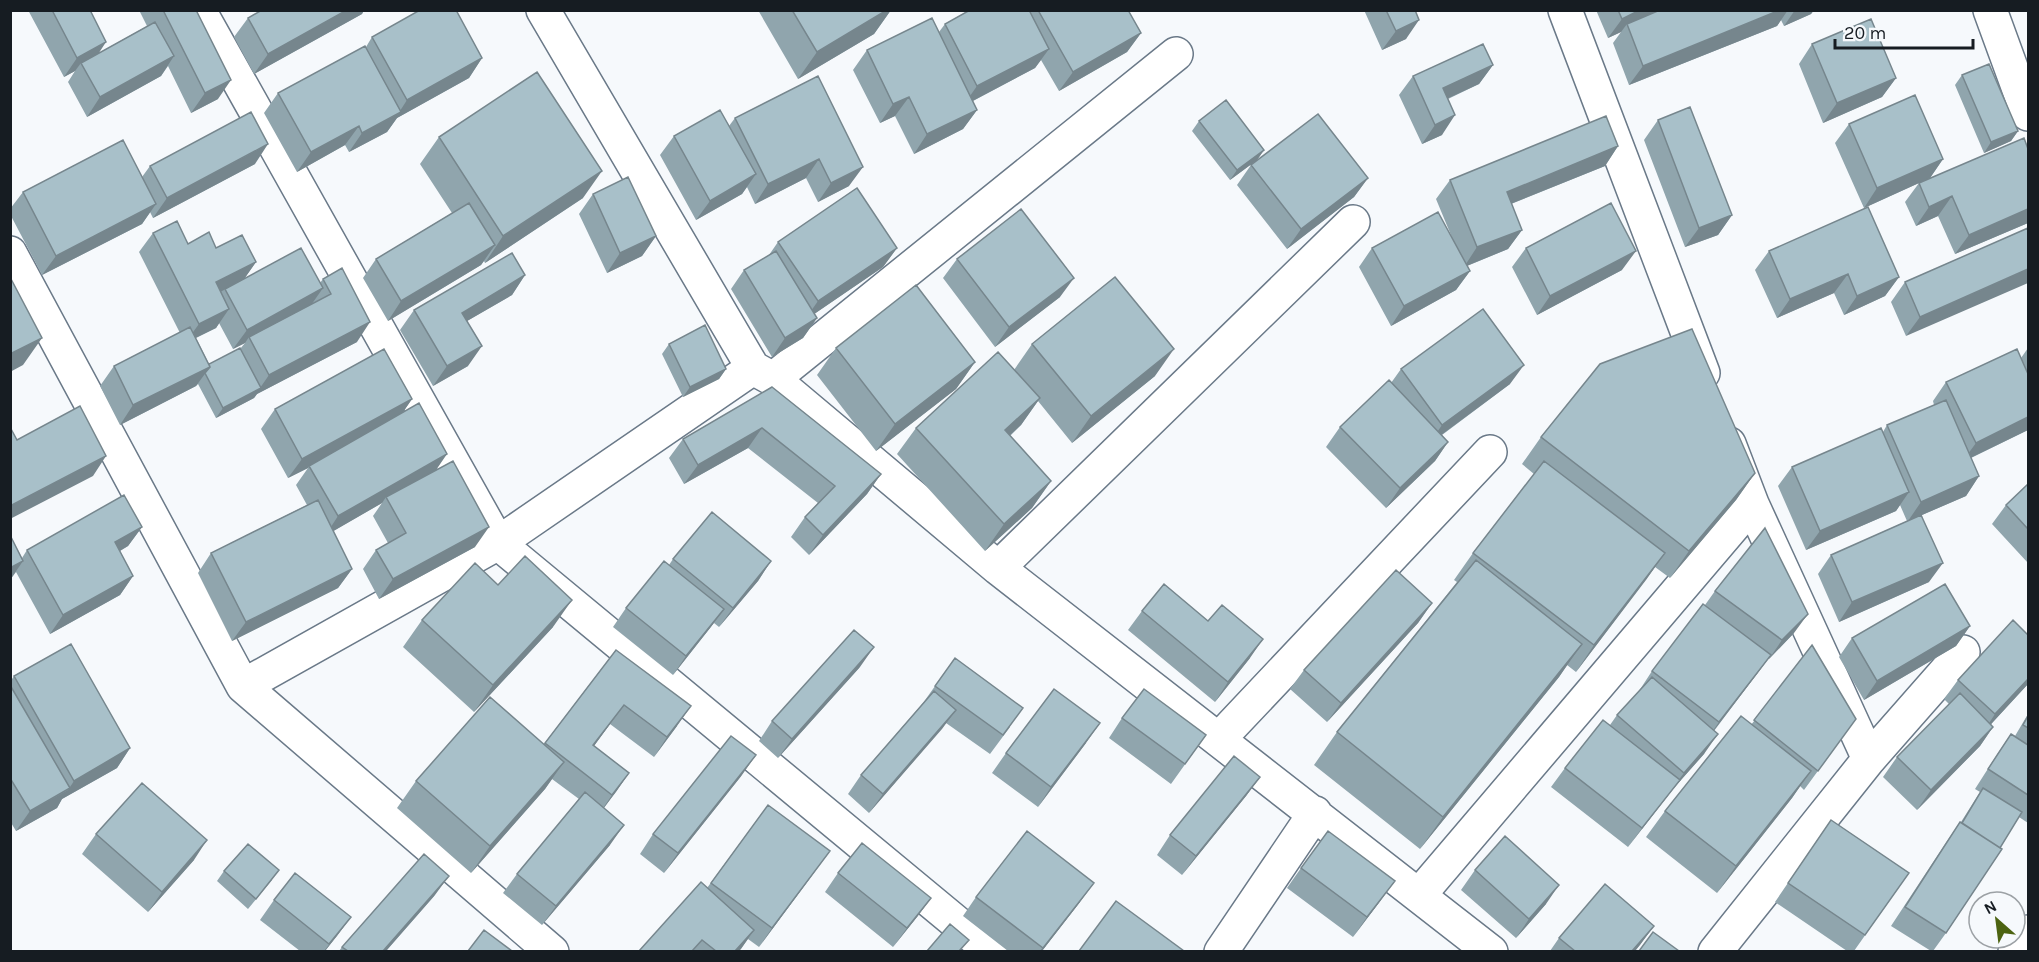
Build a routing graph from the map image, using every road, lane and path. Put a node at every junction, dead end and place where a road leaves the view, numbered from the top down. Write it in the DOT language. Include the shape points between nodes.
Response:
graph roads {
  1 [pos="199,10"];
  2 [pos="1565,10"];
  3 [pos="1990,10"];
  4 [pos="551,13"];
  5 [pos="1176,54"];
  6 [pos="2028,114"];
  7 [pos="1353,222"];
  8 [pos="10,253"];
  9 [pos="763,373"];
  10 [pos="1490,452"];
  11 [pos="1752,504"];
  12 [pos="498,543"];
  13 [pos="998,568"];
  14 [pos="1964,652"];
  15 [pos="243,686"];
  16 [pos="1219,739"];
  17 [pos="1869,759"];
  18 [pos="1315,813"];
  19 [pos="1420,894"];
  20 [pos="2028,933"];
  21 [pos="552,951"];
  22 [pos="992,951"];
  23 [pos="1221,951"];
  24 [pos="1491,951"];
  25 [pos="1715,951"];
  26 [pos="2015,951"];
  1 -- 12 [label="street"];
  2 -- 11 [label="street"];
  3 -- 6 [label="street"];
  4 -- 9 [label="street"];
  5 -- 9 [label="street"];
  7 -- 13 [label="street"];
  8 -- 15 [label="street"];
  9 -- 12 [label="street"];
  9 -- 13 [label="street"];
  10 -- 16 [label="street"];
  11 -- 17 [label="street"];
  11 -- 19 [label="street"];
  12 -- 15 [label="street"];
  12 -- 22 [label="street"];
  13 -- 16 [label="street"];
  14 -- 17 [label="street"];
  15 -- 21 [label="street"];
  16 -- 18 [label="street"];
  17 -- 25 [label="street"];
  18 -- 19 [label="street"];
  18 -- 23 [label="street"];
  19 -- 24 [label="street"];
  20 -- 26 [label="street"];
}
